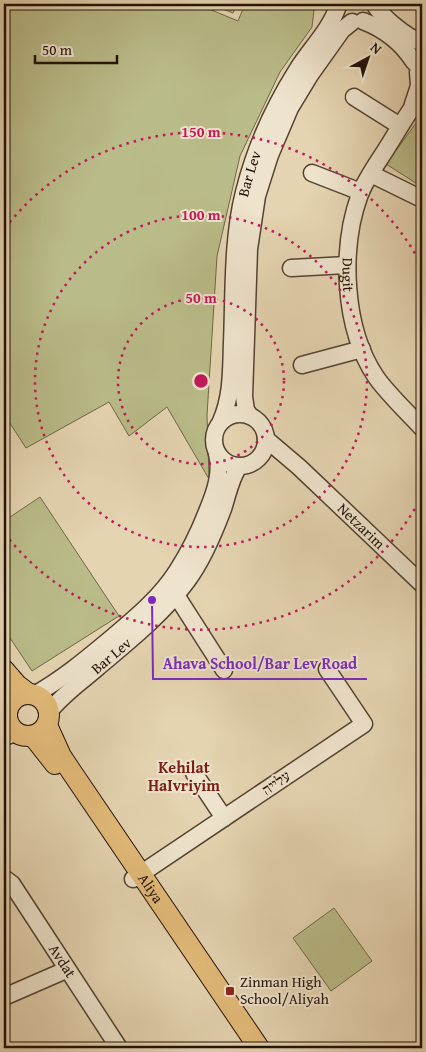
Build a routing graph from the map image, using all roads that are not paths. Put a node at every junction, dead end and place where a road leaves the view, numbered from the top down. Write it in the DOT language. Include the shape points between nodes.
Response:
graph roads {
  1 [pos="373,4"];
  2 [pos="338,5"];
  3 [pos="358,22"];
  4 [pos="422,43"];
  5 [pos="422,47"];
  6 [pos="418,70"];
  7 [pos="422,94"];
  8 [pos="354,98"];
  9 [pos="409,112"];
  10 [pos="400,126"];
  11 [pos="312,173"];
  12 [pos="371,174"];
  13 [pos="361,192"];
  14 [pos="422,199"];
  15 [pos="347,265"];
  16 [pos="291,268"];
  17 [pos="362,349"];
  18 [pos="302,365"];
  19 [pos="250,416"];
  20 [pos="221,422"];
  21 [pos="422,428"];
  22 [pos="266,438"];
  23 [pos="217,454"];
  24 [pos="259,458"];
  25 [pos="239,466"];
  26 [pos="299,467"];
  27 [pos="422,584"];
  28 [pos="176,595"];
  29 [pos="327,669"];
  30 [pos="4,670"];
  31 [pos="224,670"];
  32 [pos="31,694"];
  33 [pos="19,721"];
  34 [pos="194,773"];
  35 [pos="224,818"];
  36 [pos="136,876"];
  37 [pos="4,878"];
  38 [pos="66,970"];
  39 [pos="4,996"];
  40 [pos="119,1048"];
  41 [pos="247,1048"];
  42 [pos="259,1048"];
  1 -- 3 [label="street, Bar Lev" via="371,13"];
  1 -- 4 [label="street" via="402,31"];
  2 -- 3 [label="street" via="342,17"];
  2 -- 20 [label="street, Bar Lev" via="331,22 277,101 256,150 244,193 235,248 230,394"];
  3 -- 6 [label="street" via="374,25 397,42"];
  3 -- 19 [label="street, Bar Lev" via="342,30 290,108 257,196 249,249 244,397"];
  5 -- 6 [label="street" via="415,56"];
  6 -- 9 [label="street, Dugit" via="417,94"];
  7 -- 9 [label="street, Dugit"];
  8 -- 10 [label="street"];
  9 -- 10 [label="street, Dugit"];
  10 -- 12 [label="street, Dugit"];
  11 -- 13 [label="street"];
  12 -- 13 [label="street, Dugit"];
  12 -- 14 [label="street"];
  13 -- 15 [label="street, Dugit" via="353,217"];
  15 -- 16 [label="street"];
  15 -- 17 [label="street, Dugit" via="351,315"];
  17 -- 18 [label="street"];
  17 -- 21 [label="street, Dugit" via="376,377"];
  19 -- 20 [label="street" via="232,414"];
  19 -- 22 [label="street" via="258,421"];
  20 -- 23 [label="street" via="214,433"];
  22 -- 24 [label="street" via="266,446"];
  22 -- 26 [label="street, Netzarim"];
  23 -- 25 [label="street" via="225,462"];
  23 -- 32 [label="street, Bar Lev" via="220,466 210,503 199,532 177,571 154,599 122,629 62,679"];
  24 -- 25 [label="street" via="250,465"];
  24 -- 26 [label="street, Netzarim" via="280,459"];
  25 -- 28 [label="street, Bar Lev" via="211,538"];
  26 -- 27 [label="street, Netzarim"];
  28 -- 31 [label="street"];
  28 -- 33 [label="street, Bar Lev" via="132,639 60,699"];
  29 -- 35 [label="street, עלייה" via="364,724"];
  30 -- 32 [label="main road, Aliya" via="17,685"];
  32 -- 33 [label="main road" via="17,697 9,706"];
  32 -- 33 [label="main road, Aliya" via="45,703"];
  33 -- 36 [label="main road, Aliya" via="54,762"];
  34 -- 35 [label="street"];
  35 -- 36 [label="street, עלייה"];
  36 -- 41 [label="main road, Aliya"];
  36 -- 42 [label="main road, Aliya"];
  37 -- 38 [label="street, Avdat" via="12,884"];
  38 -- 39 [label="street"];
  38 -- 40 [label="street, Avdat"];
}
